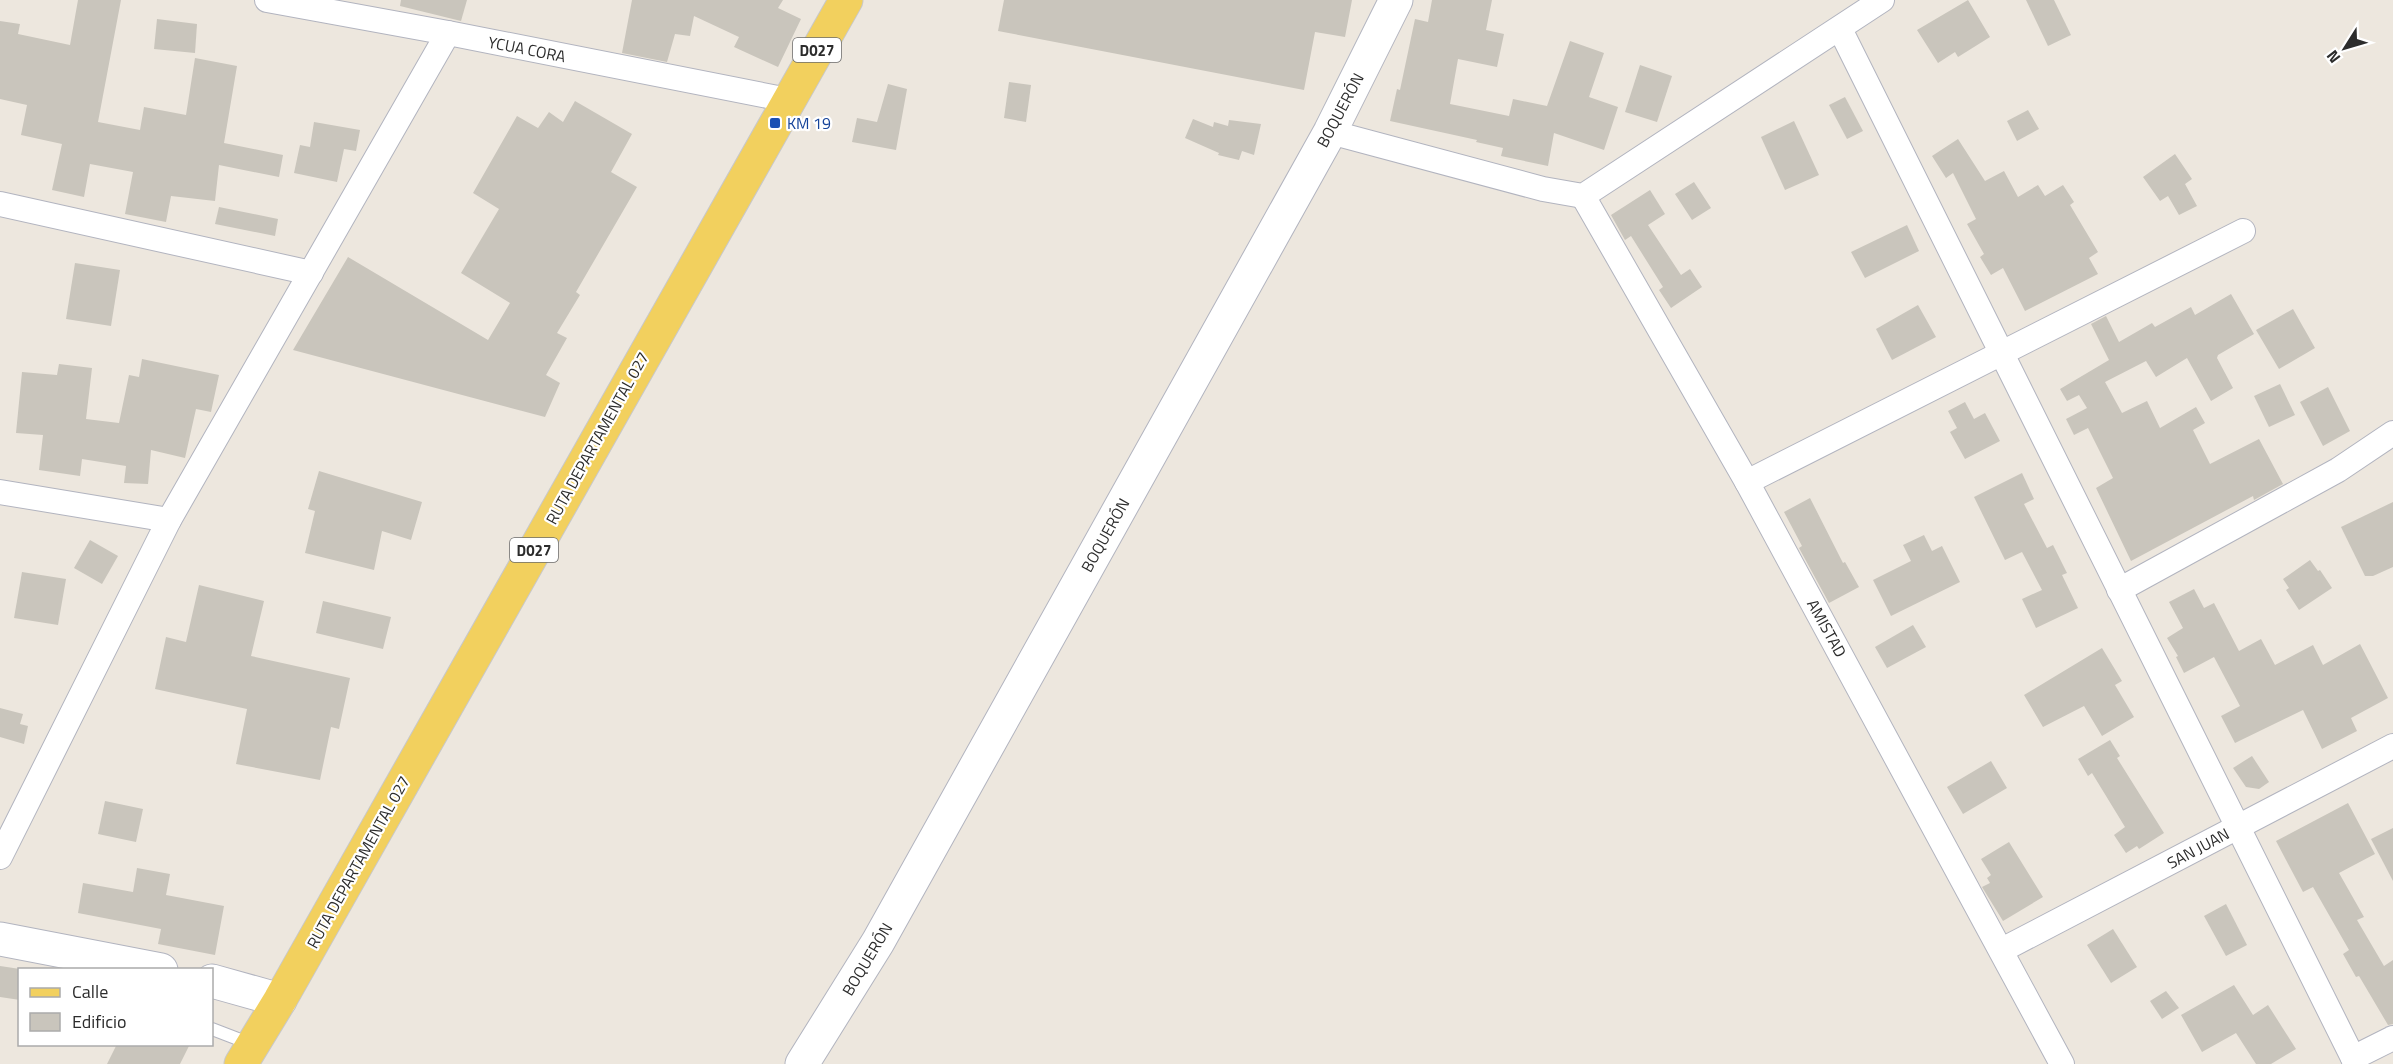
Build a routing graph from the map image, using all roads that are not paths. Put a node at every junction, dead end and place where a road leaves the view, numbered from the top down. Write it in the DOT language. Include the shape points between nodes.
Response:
graph roads {
  1 [pos="267,0"];
  2 [pos="846,0"];
  3 [pos="1396,0"];
  4 [pos="1882,0"];
  5 [pos="1840,29"];
  6 [pos="448,33"];
  7 [pos="788,100"];
  8 [pos="1330,132"];
  9 [pos="1583,196"];
  10 [pos="0,204"];
  11 [pos="2243,231"];
  12 [pos="311,273"];
  13 [pos="2002,352"];
  14 [pos="2393,433"];
  15 [pos="1747,482"];
  16 [pos="0,492"];
  17 [pos="169,520"];
  18 [pos="2119,590"];
  19 [pos="2393,746"];
  20 [pos="2237,827"];
  21 [pos="0,856"];
  22 [pos="0,939"];
  23 [pos="2002,950"];
  24 [pos="156,968"];
  25 [pos="213,981"];
  26 [pos="280,1000"];
  27 [pos="213,1030"];
  28 [pos="2393,1038"];
  29 [pos="246,1054"];
  30 [pos="2354,1061"];
  31 [pos="802,1064"];
  32 [pos="2062,1064"];
  1 -- 6 [label="street, YCUA CORA"];
  2 -- 7 [label="main road, RUTA DEPARTAMENTAL 027 / D027"];
  3 -- 8 [label="street, BOQUERÓN"];
  4 -- 5 [label="street"];
  5 -- 9 [label="street"];
  5 -- 13 [label="street"];
  6 -- 7 [label="street, YCUA CORA"];
  6 -- 12 [label="street"];
  7 -- 26 [label="main road, RUTA DEPARTAMENTAL 027 / D027"];
  8 -- 9 [label="street" via="1543,189"];
  8 -- 31 [label="street, BOQUERÓN" via="878,942"];
  9 -- 15 [label="street, AMISTAD"];
  10 -- 12 [label="street"];
  11 -- 13 [label="street"];
  12 -- 17 [label="street"];
  13 -- 15 [label="street"];
  13 -- 18 [label="street"];
  14 -- 18 [label="street" via="2338,470"];
  15 -- 23 [label="street, AMISTAD"];
  16 -- 17 [label="street"];
  17 -- 21 [label="street"];
  18 -- 20 [label="street"];
  19 -- 20 [label="street, SAN JUAN"];
  20 -- 23 [label="street, SAN JUAN"];
  20 -- 30 [label="street"];
  22 -- 24 [label="street"];
  23 -- 32 [label="street, AMISTAD"];
  25 -- 26 [label="street"];
  26 -- 29 [label="main road, RUTA DEPARTAMENTAL 027 / D027"];
  27 -- 29 [label="lane"];
  28 -- 30 [label="street"];
}
